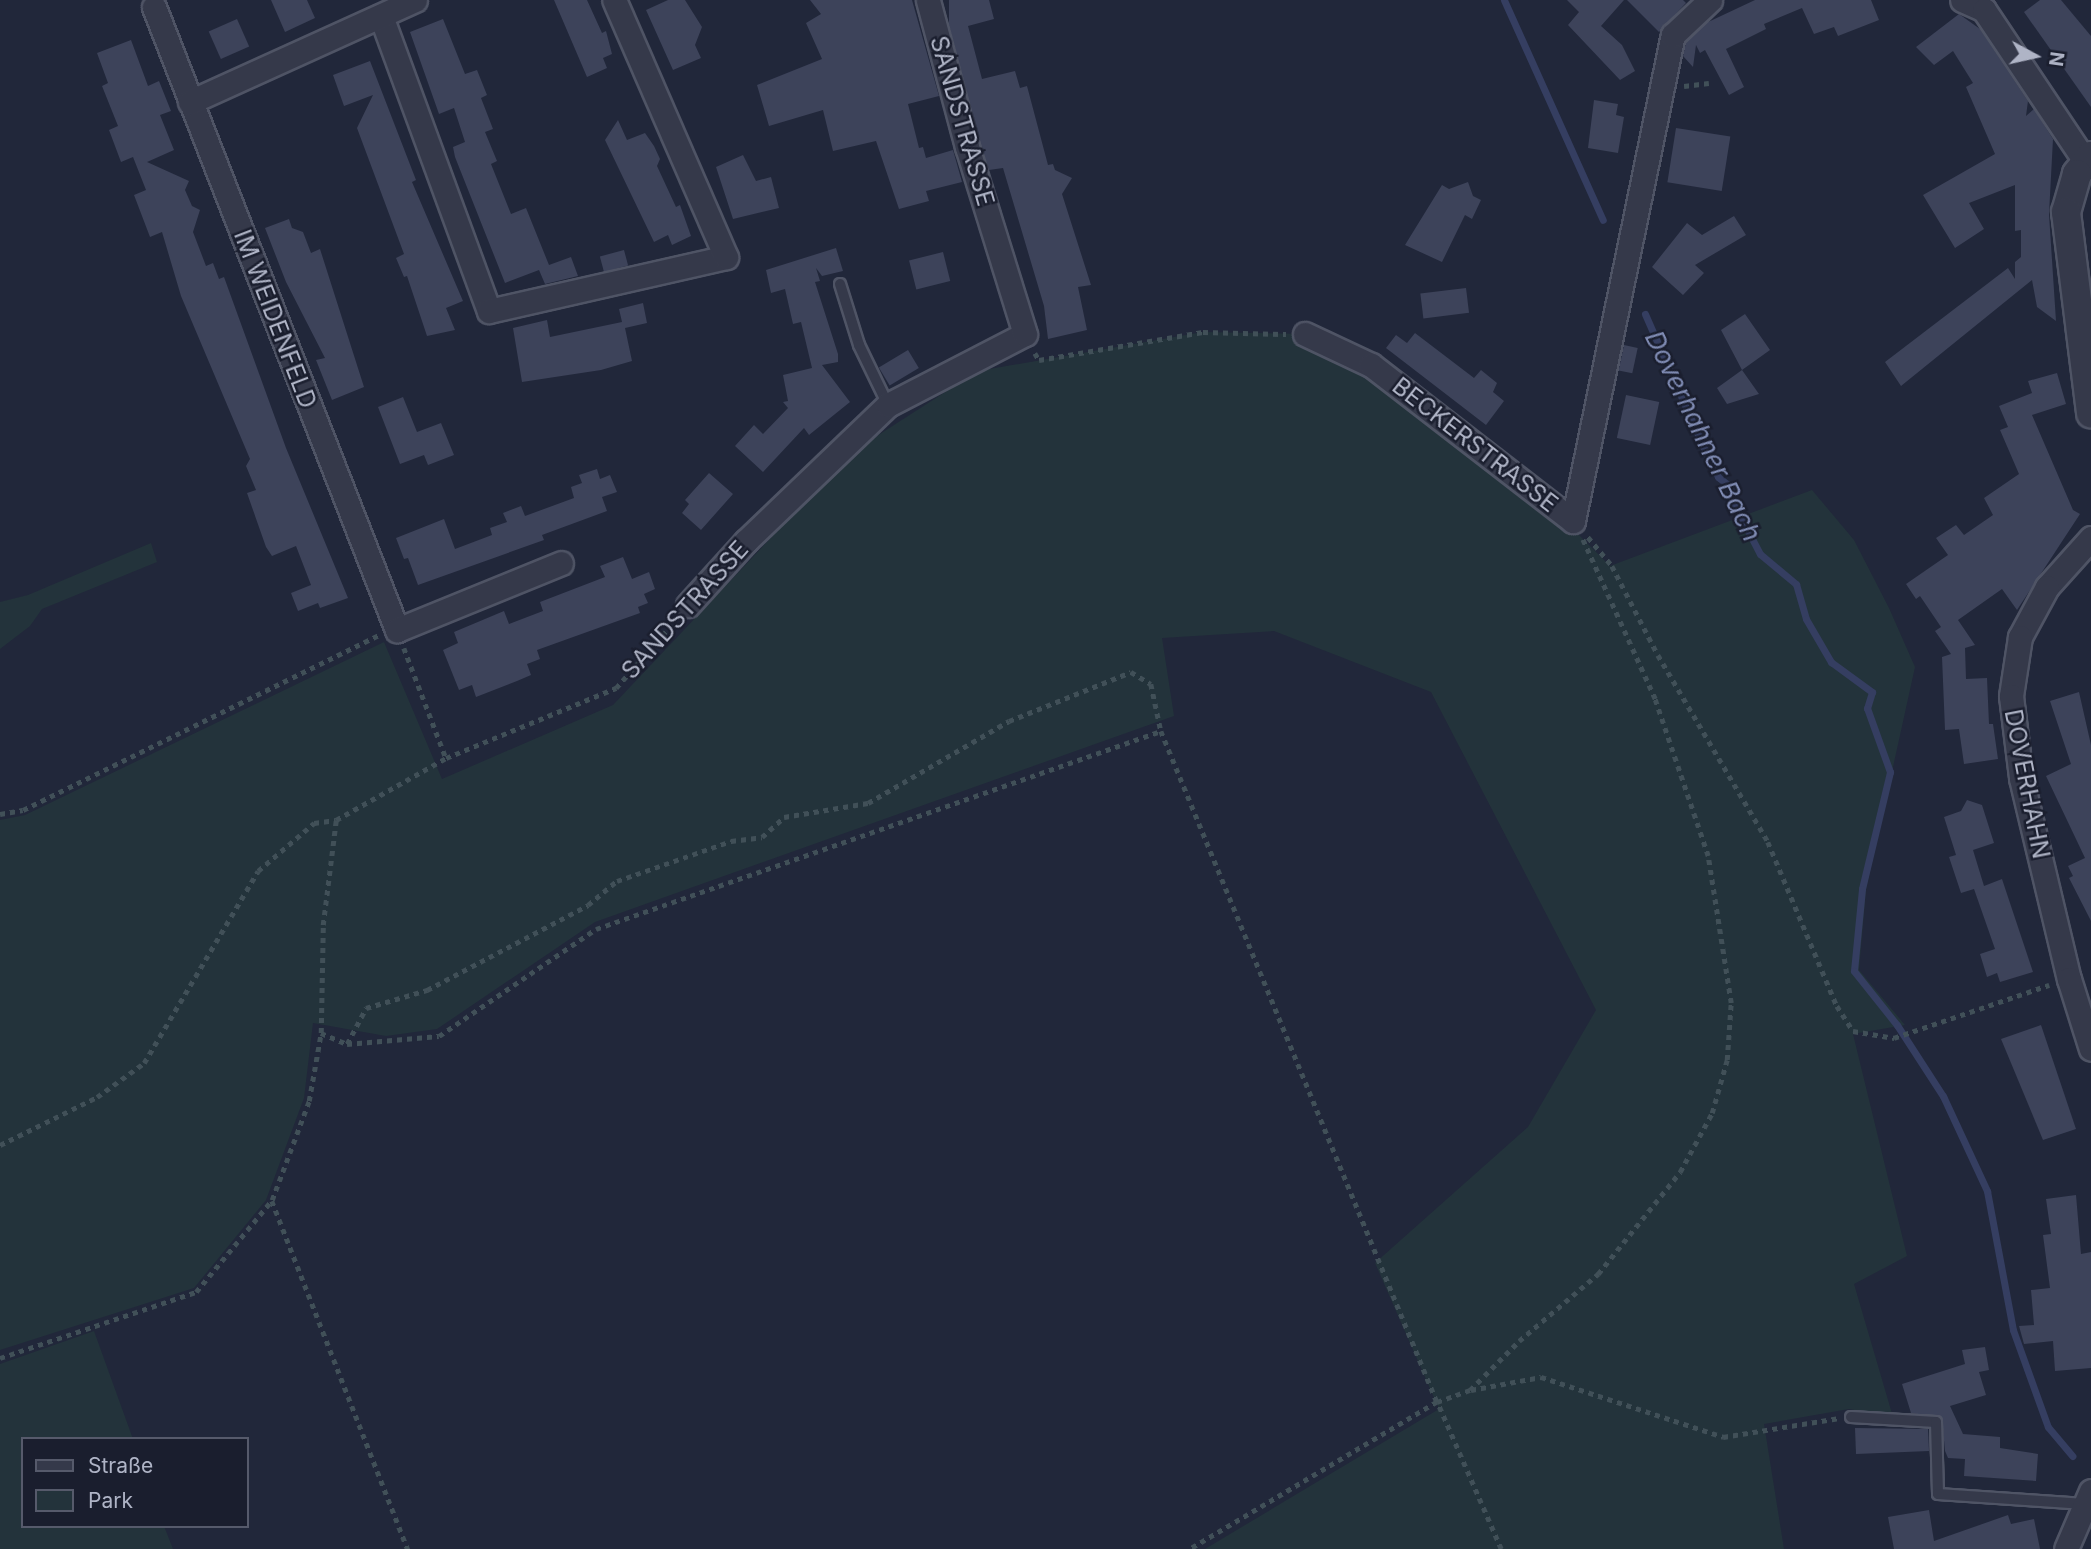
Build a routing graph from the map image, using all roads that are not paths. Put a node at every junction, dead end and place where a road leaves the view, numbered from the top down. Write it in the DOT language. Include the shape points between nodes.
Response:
graph roads {
  1 [pos="415,0"];
  2 [pos="614,0"];
  3 [pos="928,0"];
  4 [pos="1710,0"];
  5 [pos="1962,0"];
  6 [pos="153,7"];
  7 [pos="381,16"];
  8 [pos="190,102"];
  9 [pos="2088,159"];
  10 [pos="840,284"];
  11 [pos="1305,334"];
  12 [pos="888,405"];
  13 [pos="2091,413"];
  14 [pos="2091,538"];
  15 [pos="561,563"];
  16 [pos="688,605"];
  17 [pos="2091,1049"];
  18 [pos="1851,1417"];
  19 [pos="2088,1498"];
  20 [pos="2066,1549"];
  1 -- 7 [label="street"];
  2 -- 7 [label="street" via="726,257 489,311"];
  3 -- 12 [label="street, SANDSTRASSE" via="967,147 1025,334"];
  4 -- 11 [label="street, BECKERSTRASSE" via="1672,35 1573,521 1371,365"];
  5 -- 9 [label="street" via="1984,10"];
  6 -- 8 [label="street, IM WEIDENFELD"];
  7 -- 8 [label="street"];
  8 -- 15 [label="street, IM WEIDENFELD" via="396,628"];
  9 -- 13 [label="street" via="2071,188 2066,212"];
  10 -- 12 [label="lane" via="859,345"];
  12 -- 16 [label="street, SANDSTRASSE" via="746,541"];
  14 -- 17 [label="street, DOVERHAHN" via="2047,586 2020,637 2011,696 2021,778 2069,979"];
  18 -- 19 [label="lane" via="1936,1422 1938,1494"];
  19 -- 20 [label="street"];
}
